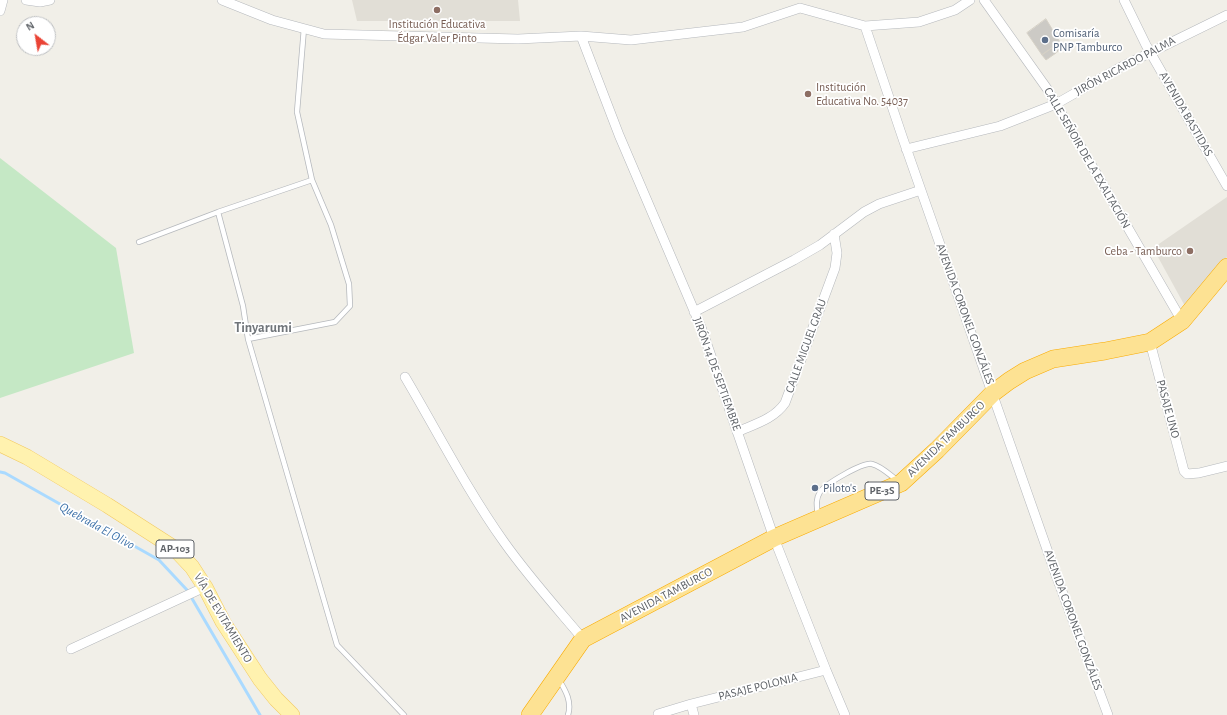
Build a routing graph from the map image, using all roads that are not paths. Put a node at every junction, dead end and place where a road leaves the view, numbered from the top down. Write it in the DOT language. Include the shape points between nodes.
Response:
graph roads {
  1 [pos="3,0"];
  2 [pos="26,0"];
  3 [pos="50,0"];
  4 [pos="222,0"];
  5 [pos="970,0"];
  6 [pos="984,0"];
  7 [pos="1124,0"];
  8 [pos="0,12"];
  9 [pos="1227,15"];
  10 [pos="865,26"];
  11 [pos="304,28"];
  12 [pos="581,36"];
  13 [pos="1150,51"];
  14 [pos="1056,104"];
  15 [pos="906,149"];
  16 [pos="312,180"];
  17 [pos="1227,186"];
  18 [pos="921,190"];
  19 [pos="218,212"];
  20 [pos="834,234"];
  21 [pos="139,242"];
  22 [pos="1227,267"];
  23 [pos="694,312"];
  24 [pos="1182,322"];
  25 [pos="248,338"];
  26 [pos="1150,342"];
  27 [pos="405,377"];
  28 [pos="993,393"];
  29 [pos="737,432"];
  30 [pos="0,444"];
  31 [pos="1227,466"];
  32 [pos="901,483"];
  33 [pos="819,519"];
  34 [pos="774,538"];
  35 [pos="205,587"];
  36 [pos="583,638"];
  37 [pos="71,649"];
  38 [pos="826,670"];
  39 [pos="557,676"];
  40 [pos="691,704"];
  41 [pos="658,714"];
  42 [pos="292,715"];
  43 [pos="404,715"];
  44 [pos="530,715"];
  45 [pos="568,715"];
  46 [pos="694,715"];
  47 [pos="845,715"];
  48 [pos="1108,715"];
  1 -- 8 [label="street"];
  2 -- 3 [label="street"];
  4 -- 11 [label="street" via="272,20"];
  5 -- 10 [label="street" via="955,10 920,22"];
  6 -- 14 [label="street, CALLE SEÑOIR DE LA EXALTACIÓN"];
  7 -- 13 [label="street, AVENIDA BASTIDAS"];
  9 -- 13 [label="street, JIRÓN RICARDO PALMA"];
  10 -- 12 [label="street" via="800,8 743,27 631,40"];
  10 -- 15 [label="street, AVENIDA CORONEL GONZÁLES"];
  11 -- 12 [label="street" via="324,34 518,39"];
  11 -- 16 [label="lane" via="297,112"];
  12 -- 23 [label="street, JIRÓN 14 DE SEPTIEMBRE" via="619,135"];
  13 -- 14 [label="street, JIRÓN RICARDO PALMA"];
  13 -- 17 [label="street, AVENIDA BASTIDAS"];
  14 -- 15 [label="street, JIRÓN RICARDO PALMA" via="1000,126"];
  14 -- 24 [label="street, CALLE SEÑOIR DE LA EXALTACIÓN"];
  15 -- 18 [label="street, AVENIDA CORONEL GONZÁLES"];
  16 -- 19 [label="lane"];
  16 -- 25 [label="lane" via="349,284 350,306 335,322"];
  18 -- 20 [label="street" via="879,204"];
  18 -- 28 [label="street, AVENIDA CORONEL GONZÁLES"];
  19 -- 21 [label="lane"];
  19 -- 25 [label="lane" via="243,306"];
  20 -- 23 [label="street" via="794,260"];
  20 -- 29 [label="street, CALLE MIGUEL GRAU" via="837,253 835,268 785,403 772,417"];
  22 -- 24 [label="highway, AVENIDA TAMBURCO / PE-3S"];
  23 -- 29 [label="street, JIRÓN 14 DE SEPTIEMBRE"];
  24 -- 26 [label="highway, AVENIDA TAMBURCO / PE-3S"];
  25 -- 43 [label="lane" via="337,645"];
  26 -- 28 [label="highway, AVENIDA TAMBURCO / PE-3S" via="1052,359 1025,370"];
  26 -- 31 [label="street, PASAJE UNO" via="1184,471 1187,474 1199,473"];
  27 -- 36 [label="street" via="504,541"];
  28 -- 32 [label="highway, AVENIDA TAMBURCO / PE-3S"];
  28 -- 48 [label="street, AVENIDA CORONEL GONZÁLES"];
  29 -- 34 [label="street, JIRÓN 14 DE SEPTIEMBRE"];
  30 -- 35 [label="main road, VÍA DE EVITAMIENTO / AP-103" via="27,457 174,548 192,566"];
  32 -- 33 [label="highway, AVENIDA TAMBURCO / PE-3S"];
  32 -- 33 [label="lane" via="880,468 871,464 862,465 826,485 820,492 816,502"];
  33 -- 34 [label="highway, AVENIDA TAMBURCO / PE-3S"];
  34 -- 36 [label="highway, AVENIDA TAMBURCO / PE-3S"];
  34 -- 38 [label="street, JIRÓN 14 DE SEPTIEMBRE"];
  35 -- 37 [label="street"];
  35 -- 42 [label="main road, VÍA DE EVITAMIENTO / AP-103" via="223,622 260,679"];
  36 -- 39 [label="highway, AVENIDA TAMBURCO / PE-3S"];
  38 -- 40 [label="street, PASAJE POLONIA"];
  38 -- 47 [label="street, JIRÓN 14 DE SEPTIEMBRE"];
  39 -- 44 [label="highway, AVENIDA TAMBURCO / PE-3S"];
  39 -- 45 [label="lane" via="566,691 570,708"];
  40 -- 41 [label="street, PASAJE POLONIA"];
  40 -- 46 [label="street"];
}
